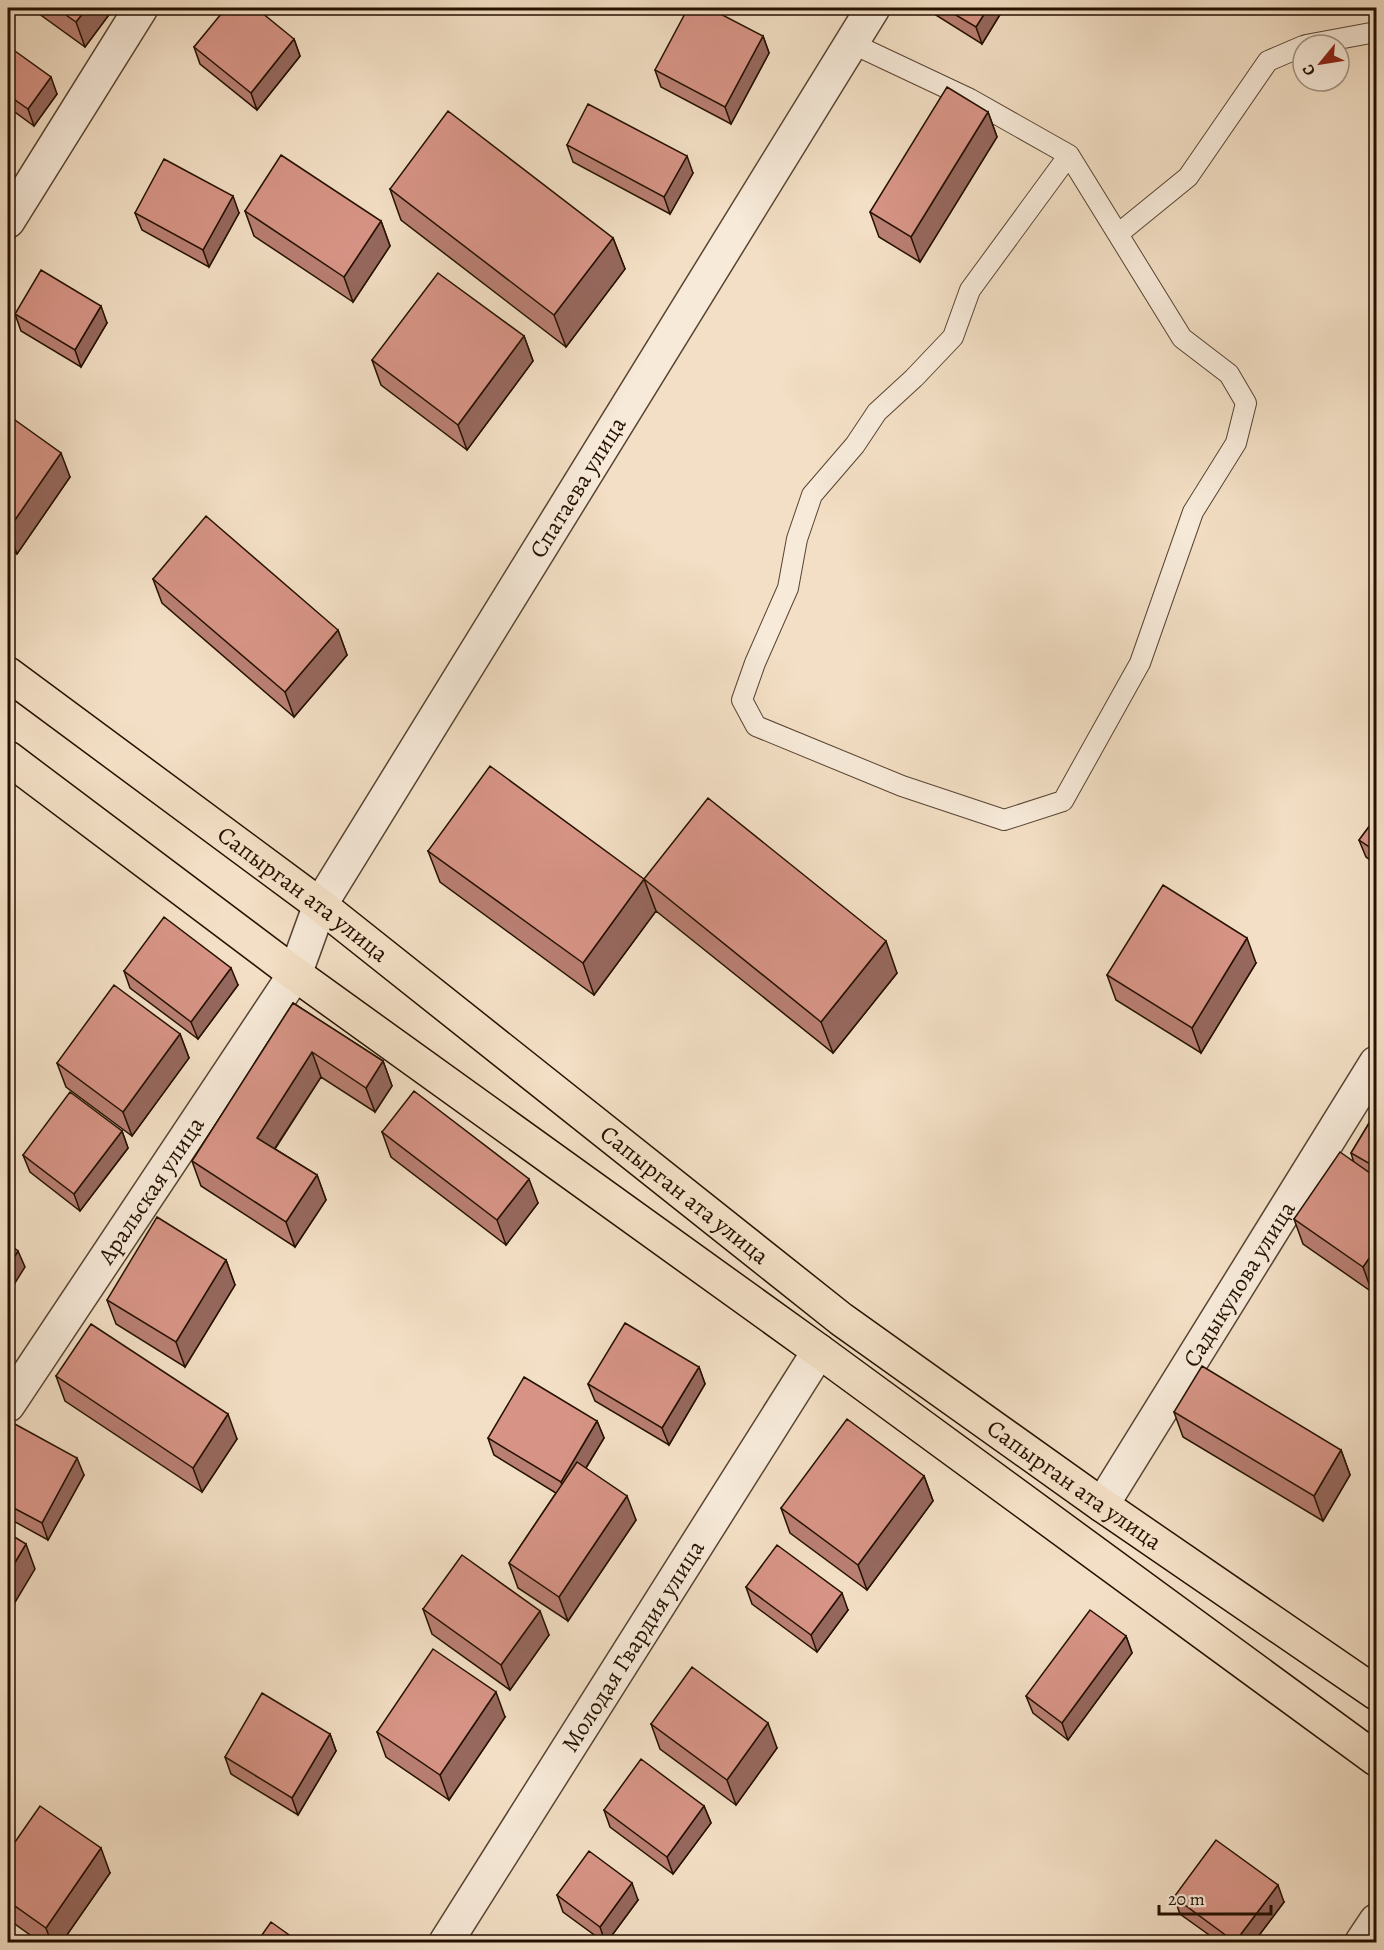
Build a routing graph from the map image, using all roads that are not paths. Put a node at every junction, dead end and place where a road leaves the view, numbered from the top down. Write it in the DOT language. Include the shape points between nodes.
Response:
graph roads {
  1 [pos="141,8"];
  2 [pos="873,8"];
  3 [pos="1377,32"];
  4 [pos="1351,37"];
  5 [pos="849,42"];
  6 [pos="1291,52"];
  7 [pos="1069,155"];
  8 [pos="8,221"];
  9 [pos="1118,234"];
  10 [pos="8,674"];
  11 [pos="8,758"];
  12 [pos="320,905"];
  13 [pos="295,974"];
  14 [pos="1377,1063"];
  15 [pos="819,1351"];
  16 [pos="8,1406"];
  17 [pos="1102,1505"];
  18 [pos="1377,1693"];
  19 [pos="1377,1759"];
  20 [pos="1377,1921"];
  21 [pos="446,1942"];
  22 [pos="1362,1942"];
  1 -- 8 [label="street"];
  2 -- 5 [label="street, Спатаева улица"];
  3 -- 4 [label="lane"];
  5 -- 7 [label="lane" via="970,99"];
  5 -- 12 [label="street, Спатаева улица"];
  6 -- 9 [label="lane" via="1268,61 1188,177"];
  7 -- 9 [label="lane"];
  7 -- 9 [label="lane" via="970,290 953,336 877,412 855,445 812,495 797,539 788,588 742,700 756,726 902,786 1004,820 1063,801 1140,663 1193,512 1236,443 1246,403 1229,374 1182,338"];
  10 -- 12 [label="main road, Сапырган ата улица"];
  11 -- 13 [label="main road, Сапырган ата улица"];
  12 -- 13 [label="street, Спатаева улица"];
  12 -- 17 [label="main road, Сапырган ата улица" via="841,1319"];
  13 -- 15 [label="main road, Сапырган ата улица"];
  13 -- 16 [label="street, Аральская улица"];
  14 -- 17 [label="street, Садыкулова улица"];
  15 -- 19 [label="main road, Сапырган ата улица"];
  15 -- 21 [label="street, Молодая Гвардия улица"];
  17 -- 18 [label="main road, Сапырган ата улица"];
  20 -- 22 [label="street"];
}
